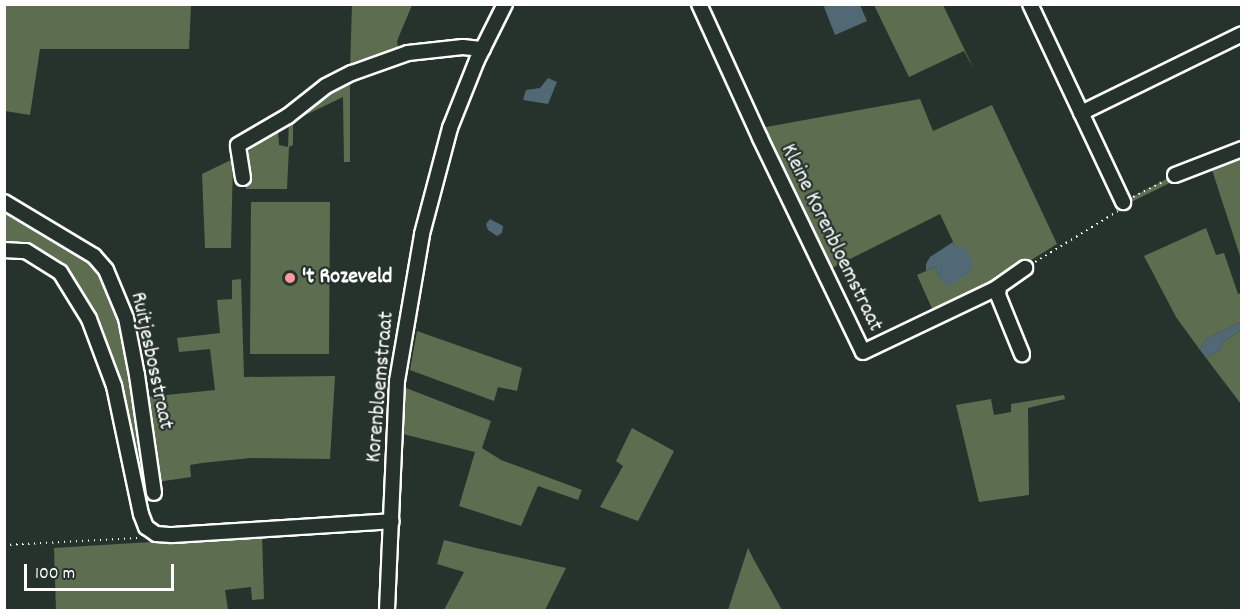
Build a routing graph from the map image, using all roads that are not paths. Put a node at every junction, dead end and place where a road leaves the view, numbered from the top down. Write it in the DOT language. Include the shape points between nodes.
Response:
graph roads {
  1 [pos="505,4"];
  2 [pos="699,4"];
  3 [pos="1030,4"];
  4 [pos="1242,34"];
  5 [pos="483,49"];
  6 [pos="1081,113"];
  7 [pos="1242,149"];
  8 [pos="1175,175"];
  9 [pos="243,178"];
  10 [pos="4,202"];
  11 [pos="1123,202"];
  12 [pos="4,250"];
  13 [pos="1025,268"];
  14 [pos="999,287"];
  15 [pos="1022,354"];
  16 [pos="151,477"];
  17 [pos="134,483"];
  18 [pos="154,493"];
  19 [pos="392,521"];
  20 [pos="390,609"];
  1 -- 5 [label="street, Korenbloemstraat"];
  2 -- 14 [label="street, Kleine Korenbloemstraat" via="862,352"];
  3 -- 6 [label="street"];
  4 -- 6 [label="street"];
  5 -- 9 [label="street" via="463,47 408,53 326,86 288,116 238,145"];
  5 -- 19 [label="street, Korenbloemstraat" via="450,128 422,234 398,381"];
  6 -- 11 [label="street"];
  7 -- 8 [label="street"];
  10 -- 16 [label="street, Ruitjesbosstraat" via="94,256 106,270 126,318"];
  12 -- 17 [label="street, Ruitjesbosstraat" via="26,251 60,272 89,319 114,386"];
  13 -- 14 [label="street"];
  14 -- 15 [label="street" via="998,295"];
  16 -- 17 [label="street"];
  16 -- 18 [label="street, Ruitjesbosstraat"];
  17 -- 19 [label="street, Ruitjesbosstraat" via="146,527 156,534"];
  19 -- 20 [label="street, Korenbloemstraat"];
}
